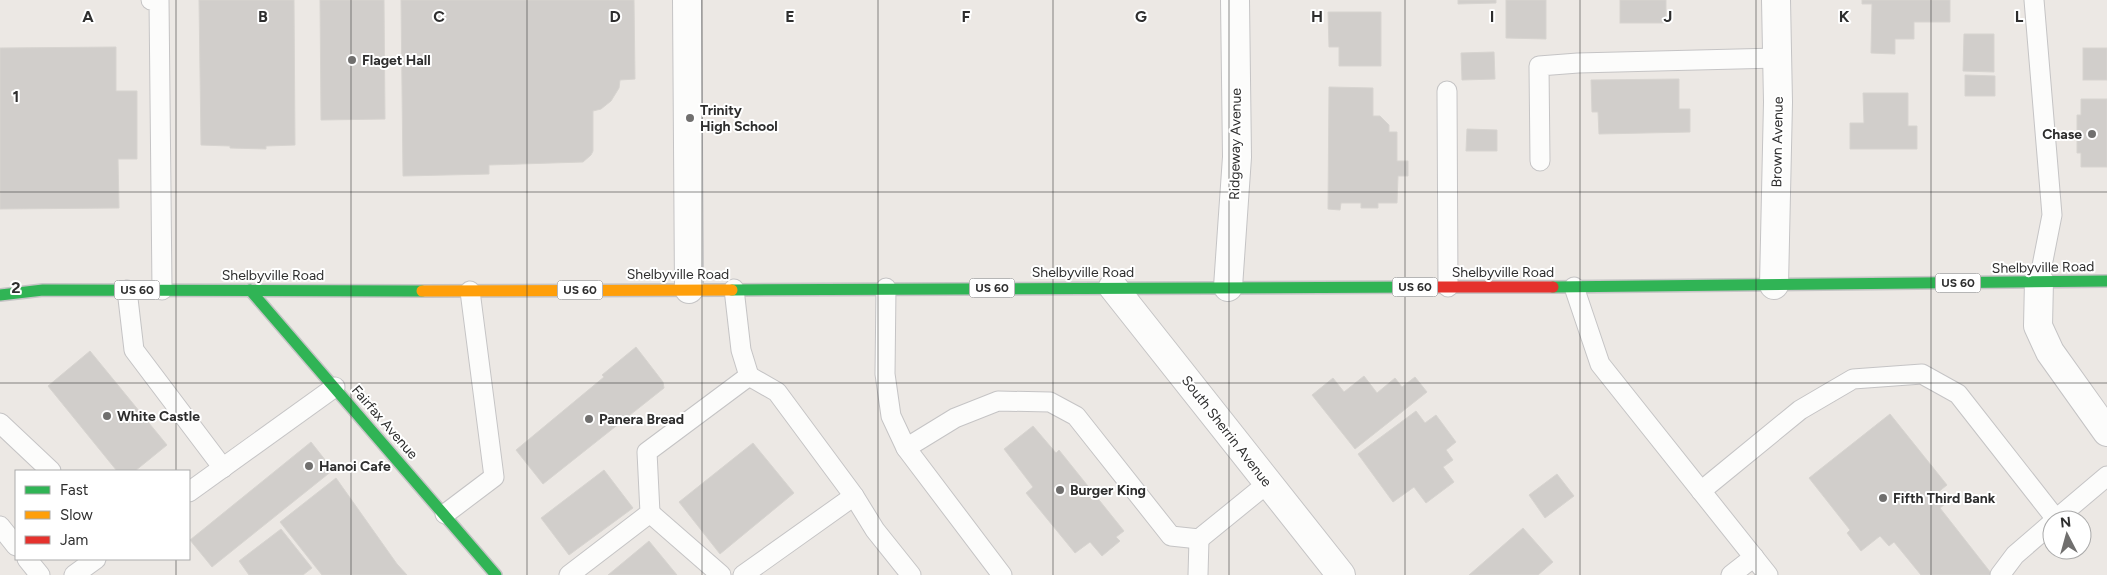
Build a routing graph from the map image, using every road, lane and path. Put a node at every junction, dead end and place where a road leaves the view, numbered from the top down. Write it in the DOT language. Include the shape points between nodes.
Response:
graph roads {
  1 [pos="151,0"];
  2 [pos="159,0"];
  3 [pos="687,0"];
  4 [pos="1235,0"];
  5 [pos="1776,0"];
  6 [pos="2034,0"];
  7 [pos="1777,58"];
  8 [pos="1447,91"];
  9 [pos="1540,161"];
  10 [pos="2039,281"];
  11 [pos="2107,281"];
  12 [pos="1774,285"];
  13 [pos="1114,287"];
  14 [pos="1228,287"];
  15 [pos="1448,287"];
  16 [pos="1574,287"];
  17 [pos="886,288"];
  18 [pos="689,289"];
  19 [pos="734,289"];
  20 [pos="127,290"];
  21 [pos="162,290"];
  22 [pos="250,290"];
  23 [pos="470,291"];
  24 [pos="0,294"];
  25 [pos="749,376"];
  26 [pos="335,387"];
  27 [pos="0,423"];
  28 [pos="2107,432"];
  29 [pos="906,448"];
  30 [pos="223,468"];
  31 [pos="50,470"];
  32 [pos="2107,476"];
  33 [pos="1268,483"];
  34 [pos="190,491"];
  35 [pos="1701,491"];
  36 [pos="854,496"];
  37 [pos="2048,510"];
  38 [pos="2068,510"];
  39 [pos="650,513"];
  40 [pos="445,514"];
  41 [pos="0,526"];
  42 [pos="2042,532"];
  43 [pos="1199,539"];
  44 [pos="15,545"];
  45 [pos="1754,557"];
  46 [pos="28,560"];
  47 [pos="94,560"];
  48 [pos="40,575"];
  49 [pos="74,575"];
  50 [pos="496,575"];
  51 [pos="569,575"];
  52 [pos="722,575"];
  53 [pos="743,575"];
  54 [pos="910,575"];
  55 [pos="1002,575"];
  56 [pos="1198,575"];
  57 [pos="1341,575"];
  58 [pos="1731,575"];
  59 [pos="1768,575"];
  60 [pos="2000,575"];
  1 -- 2 [label="lane"];
  2 -- 21 [label="lane"];
  3 -- 18 [label="street"];
  4 -- 14 [label="street, Ridgeway Avenue" via="1237,157"];
  5 -- 7 [label="street, Brown Avenue"];
  6 -- 10 [label="lane" via="2052,215"];
  7 -- 9 [label="lane" via="1539,66"];
  7 -- 12 [label="street, Brown Avenue"];
  8 -- 15 [label="lane"];
  10 -- 11 [label="main road, Shelbyville Road / US 60"];
  10 -- 12 [label="main road, Shelbyville Road / US 60"];
  10 -- 28 [label="street" via="2038,326 2050,352"];
  12 -- 16 [label="main road, Shelbyville Road / US 60"];
  13 -- 14 [label="main road, Shelbyville Road / US 60"];
  13 -- 17 [label="main road, Shelbyville Road / US 60"];
  13 -- 33 [label="street, South Sherrin Avenue"];
  14 -- 15 [label="main road, Shelbyville Road / US 60"];
  15 -- 16 [label="main road, Shelbyville Road / US 60"];
  16 -- 35 [label="lane" via="1600,364"];
  17 -- 19 [label="main road, Shelbyville Road / US 60"];
  17 -- 29 [label="lane" via="885,374 891,416"];
  18 -- 19 [label="main road, Shelbyville Road / US 60"];
  18 -- 23 [label="main road, Shelbyville Road / US 60"];
  19 -- 25 [label="lane" via="741,350"];
  20 -- 21 [label="main road, Shelbyville Road / US 60"];
  20 -- 24 [label="main road, Shelbyville Road / US 60" via="43,290"];
  20 -- 30 [label="lane" via="134,350"];
  21 -- 22 [label="main road, Shelbyville Road / US 60"];
  22 -- 23 [label="main road, Shelbyville Road / US 60"];
  22 -- 26 [label="main road, Fairfax Avenue"];
  23 -- 40 [label="lane" via="494,477"];
  25 -- 36 [label="lane" via="777,392"];
  25 -- 39 [label="lane" via="647,452"];
  26 -- 30 [label="lane"];
  26 -- 40 [label="main road, Fairfax Avenue"];
  27 -- 31 [label="lane"];
  29 -- 43 [label="lane" via="955,418 998,400 1050,402 1076,416 1171,536"];
  29 -- 55 [label="lane"];
  30 -- 34 [label="lane"];
  32 -- 38 [label="lane"];
  33 -- 43 [label="lane"];
  33 -- 57 [label="street, South Sherrin Avenue"];
  35 -- 37 [label="lane" via="1800,410 1853,379 1922,374 1958,394"];
  35 -- 45 [label="lane"];
  36 -- 53 [label="lane"];
  36 -- 54 [label="lane" via="875,530"];
  39 -- 51 [label="lane"];
  39 -- 52 [label="lane"];
  40 -- 50 [label="main road, Fairfax Avenue"];
  41 -- 44 [label="lane"];
  42 -- 60 [label="lane"];
  43 -- 56 [label="lane"];
  45 -- 58 [label="lane"];
  45 -- 59 [label="lane"];
  46 -- 48 [label="lane"];
  47 -- 49 [label="lane"];
}
